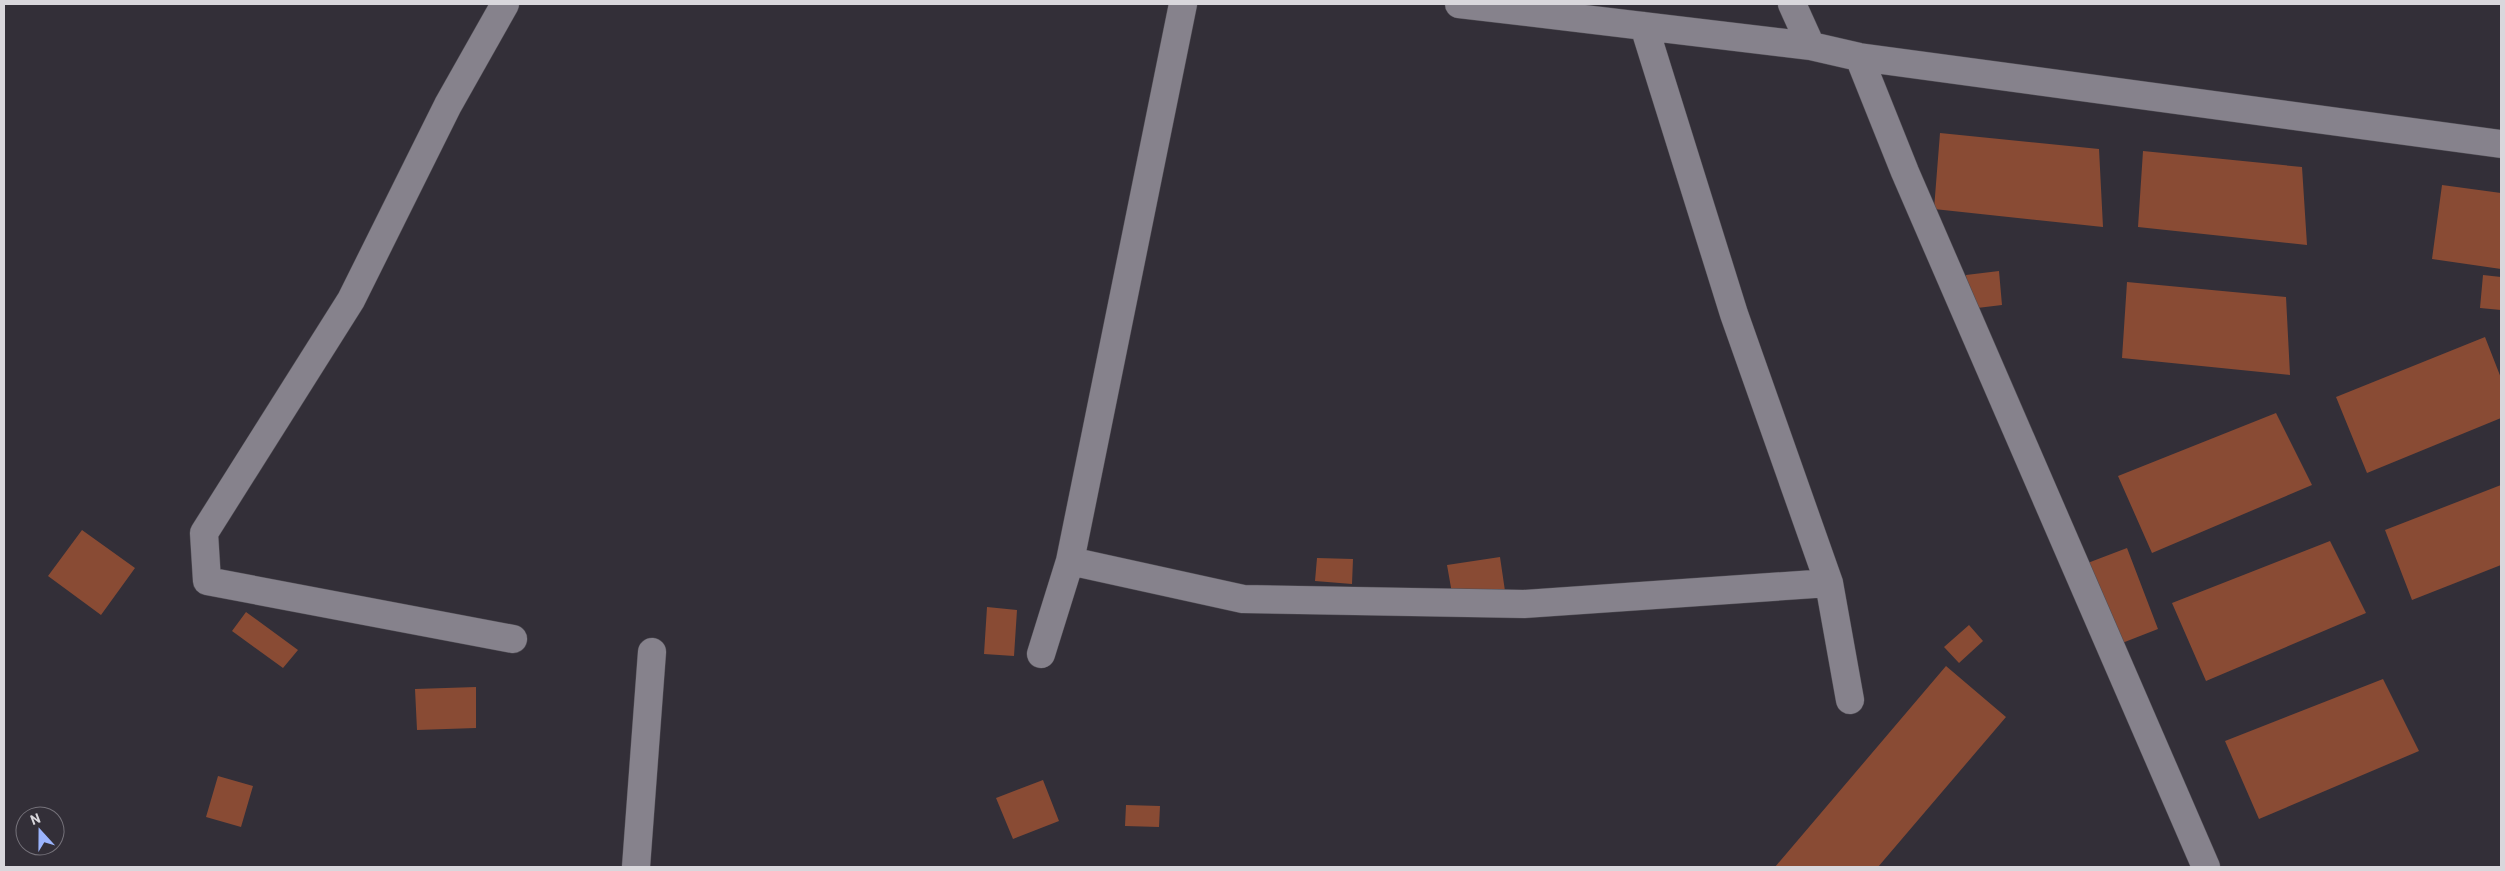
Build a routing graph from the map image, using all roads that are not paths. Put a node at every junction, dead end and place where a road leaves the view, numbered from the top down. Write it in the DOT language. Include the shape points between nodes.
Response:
graph roads {
  1 [pos="505,4"];
  2 [pos="1184,4"];
  3 [pos="1459,4"];
  4 [pos="1792,4"];
  5 [pos="1644,26"];
  6 [pos="1811,46"];
  7 [pos="1859,57"];
  8 [pos="2501,144"];
  9 [pos="1070,561"];
  10 [pos="1829,583"];
  11 [pos="514,638"];
  12 [pos="652,652"];
  13 [pos="1042,654"];
  14 [pos="1850,700"];
  15 [pos="636,867"];
  16 [pos="2206,867"];
  1 -- 11 [label="street" via="448,105 351,300 204,533 207,581"];
  2 -- 9 [label="street"];
  3 -- 5 [label="street"];
  4 -- 6 [label="street"];
  5 -- 6 [label="street"];
  5 -- 10 [label="street" via="1734,314"];
  6 -- 7 [label="street"];
  7 -- 8 [label="street"];
  7 -- 16 [label="street" via="1909,181"];
  9 -- 10 [label="street" via="1243,599 1524,604"];
  9 -- 13 [label="street"];
  10 -- 14 [label="street"];
  12 -- 15 [label="street"];
}
